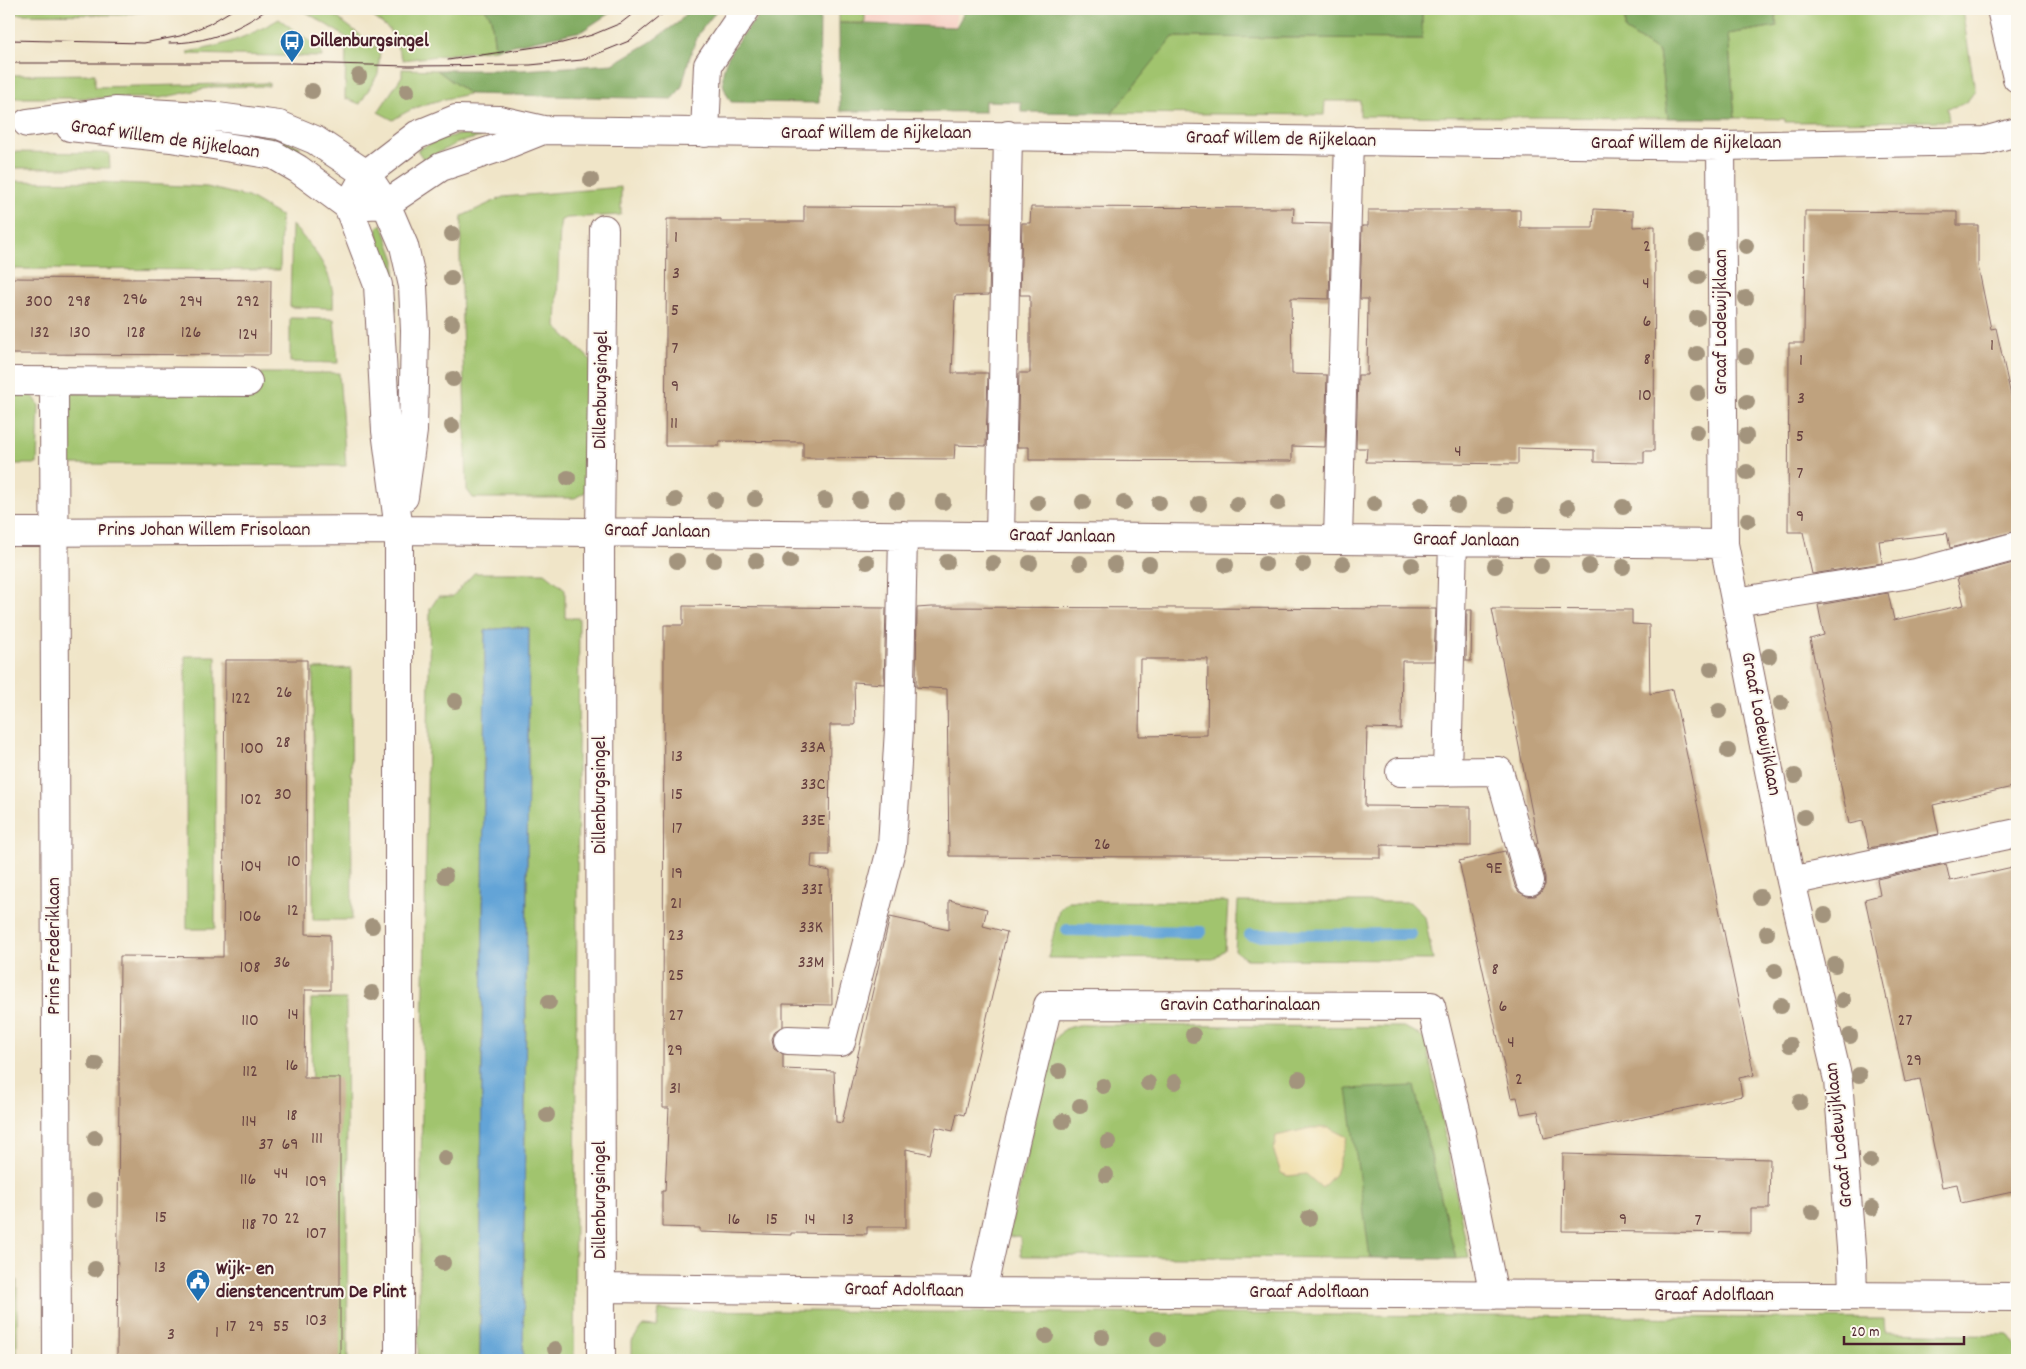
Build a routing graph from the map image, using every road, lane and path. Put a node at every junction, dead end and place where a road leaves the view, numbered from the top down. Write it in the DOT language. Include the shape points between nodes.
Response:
graph roads {
  1 [pos="746,9"];
  2 [pos="2001,9"];
  3 [pos="2017,78"];
  4 [pos="18,123"];
  5 [pos="543,130"];
  6 [pos="2017,132"];
  7 [pos="705,133"];
  8 [pos="1008,135"];
  9 [pos="1349,140"];
  10 [pos="1721,146"];
  11 [pos="366,174"];
  12 [pos="386,204"];
  13 [pos="348,206"];
  14 [pos="604,229"];
  15 [pos="9,381"];
  16 [pos="54,381"];
  17 [pos="248,382"];
  18 [pos="399,530"];
  19 [pos="9,532"];
  20 [pos="55,532"];
  21 [pos="600,532"];
  22 [pos="903,535"];
  23 [pos="1000,536"];
  24 [pos="1338,540"];
  25 [pos="1454,541"];
  26 [pos="1724,544"];
  27 [pos="2017,546"];
  28 [pos="1736,602"];
  29 [pos="1400,772"];
  30 [pos="1447,772"];
  31 [pos="2017,833"];
  32 [pos="1530,881"];
  33 [pos="1791,881"];
  34 [pos="788,1040"];
  35 [pos="602,1288"];
  36 [pos="982,1292"];
  37 [pos="1494,1295"];
  38 [pos="1853,1296"];
  39 [pos="2017,1297"];
  40 [pos="57,1360"];
  41 [pos="399,1360"];
  42 [pos="601,1360"];
  1 -- 7 [label="street" via="708,65"];
  2 -- 3 [label="street"];
  4 -- 11 [label="street, Graaf Willem de Rijkelaan" via="115,111 279,124 315,140"];
  4 -- 13 [label="street, Graaf Willem de Rijkelaan" via="171,138 274,155"];
  5 -- 7 [label="street, Graaf Willem de Rijkelaan"];
  5 -- 11 [label="street, Graaf Willem de Rijkelaan" via="499,120 456,119 417,135"];
  5 -- 12 [label="street, Graaf Willem de Rijkelaan" via="442,167"];
  6 -- 10 [label="street, Graaf Willem de Rijkelaan" via="1984,141"];
  7 -- 8 [label="street, Graaf Willem de Rijkelaan"];
  8 -- 9 [label="street, Graaf Willem de Rijkelaan"];
  8 -- 23 [label="street"];
  9 -- 10 [label="street, Graaf Willem de Rijkelaan"];
  9 -- 24 [label="street"];
  10 -- 26 [label="street, Graaf Lodewijklaan"];
  11 -- 12 [label="street, Graaf Willem de Rijkelaan"];
  11 -- 13 [label="street, Graaf Willem de Rijkelaan"];
  12 -- 13 [label="street"];
  12 -- 18 [label="street" via="404,246 413,286 415,331 413,431"];
  13 -- 18 [label="street" via="378,285 386,431"];
  14 -- 21 [label="street, Dillenburgsingel"];
  15 -- 16 [label="street"];
  16 -- 17 [label="street"];
  16 -- 20 [label="street, Prins Frederiklaan"];
  18 -- 20 [label="street, Prins Johan Willem Frisolaan"];
  18 -- 21 [label="street, Graaf Janlaan"];
  18 -- 41 [label="street"];
  19 -- 20 [label="street, Prins Johan Willem Frisolaan"];
  20 -- 40 [label="street, Prins Frederiklaan"];
  21 -- 22 [label="street, Graaf Janlaan"];
  21 -- 35 [label="street, Dillenburgsingel"];
  22 -- 23 [label="street, Graaf Janlaan"];
  22 -- 34 [label="street" via="899,729 892,846 841,1042"];
  23 -- 24 [label="street, Graaf Janlaan"];
  24 -- 25 [label="street, Graaf Janlaan"];
  25 -- 26 [label="street, Graaf Janlaan"];
  25 -- 30 [label="street"];
  26 -- 28 [label="street, Graaf Lodewijklaan"];
  27 -- 28 [label="street" via="1916,573"];
  28 -- 33 [label="street, Graaf Lodewijklaan"];
  29 -- 30 [label="street"];
  30 -- 32 [label="street" via="1499,771"];
  31 -- 33 [label="street"];
  33 -- 38 [label="street, Graaf Lodewijklaan" via="1838,1080"];
  35 -- 36 [label="street, Graaf Adolflaan"];
  35 -- 42 [label="street, Dillenburgsingel"];
  36 -- 37 [label="street, Graaf Adolflaan"];
  36 -- 37 [label="street, Gravin Catharinalaan" via="1048,1005 1431,1006"];
  37 -- 38 [label="street, Graaf Adolflaan"];
  38 -- 39 [label="street, Graaf Adolflaan"];
}
